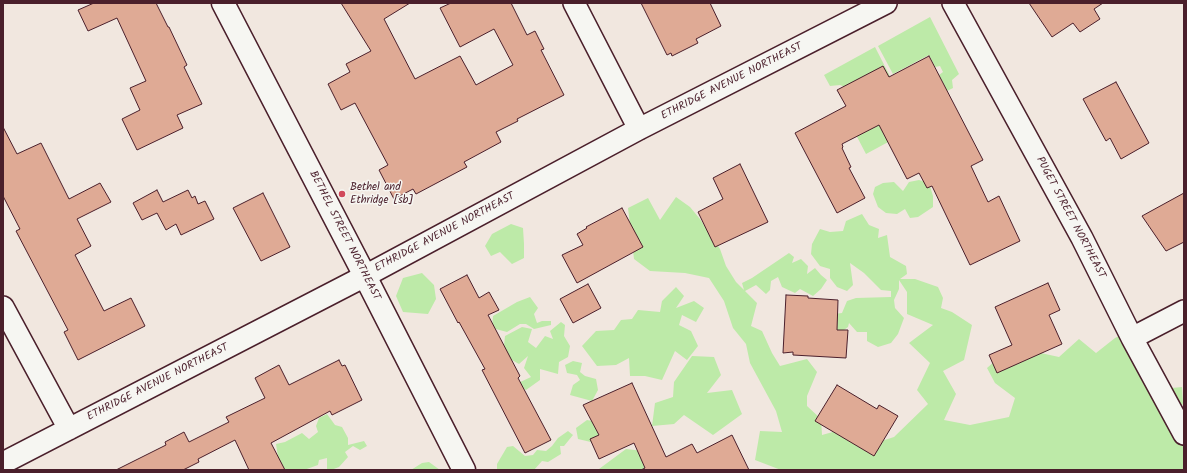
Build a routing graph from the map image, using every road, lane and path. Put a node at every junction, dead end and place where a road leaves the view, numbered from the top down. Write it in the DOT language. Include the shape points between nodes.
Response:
graph roads {
  1 [pos="223,3"];
  2 [pos="574,3"];
  3 [pos="886,3"];
  4 [pos="953,3"];
  5 [pos="639,129"];
  6 [pos="365,276"];
  7 [pos="3,307"];
  8 [pos="1184,311"];
  9 [pos="1132,338"];
  10 [pos="69,429"];
  11 [pos="1184,434"];
  12 [pos="3,463"];
  13 [pos="464,470"];
  1 -- 6 [label="street, BETHEL STREET NORTHEAST"];
  2 -- 5 [label="street"];
  3 -- 5 [label="street, ETHRIDGE AVENUE NORTHEAST"];
  4 -- 9 [label="street, PUGET STREET NORTHEAST" via="1082,238"];
  5 -- 6 [label="street, ETHRIDGE AVENUE NORTHEAST"];
  6 -- 10 [label="street, ETHRIDGE AVENUE NORTHEAST"];
  6 -- 13 [label="street, BETHEL STREET NORTHEAST"];
  7 -- 10 [label="street"];
  8 -- 9 [label="street"];
  9 -- 11 [label="street, PUGET STREET NORTHEAST"];
  10 -- 12 [label="street, ETHRIDGE AVENUE NORTHEAST"];
}
